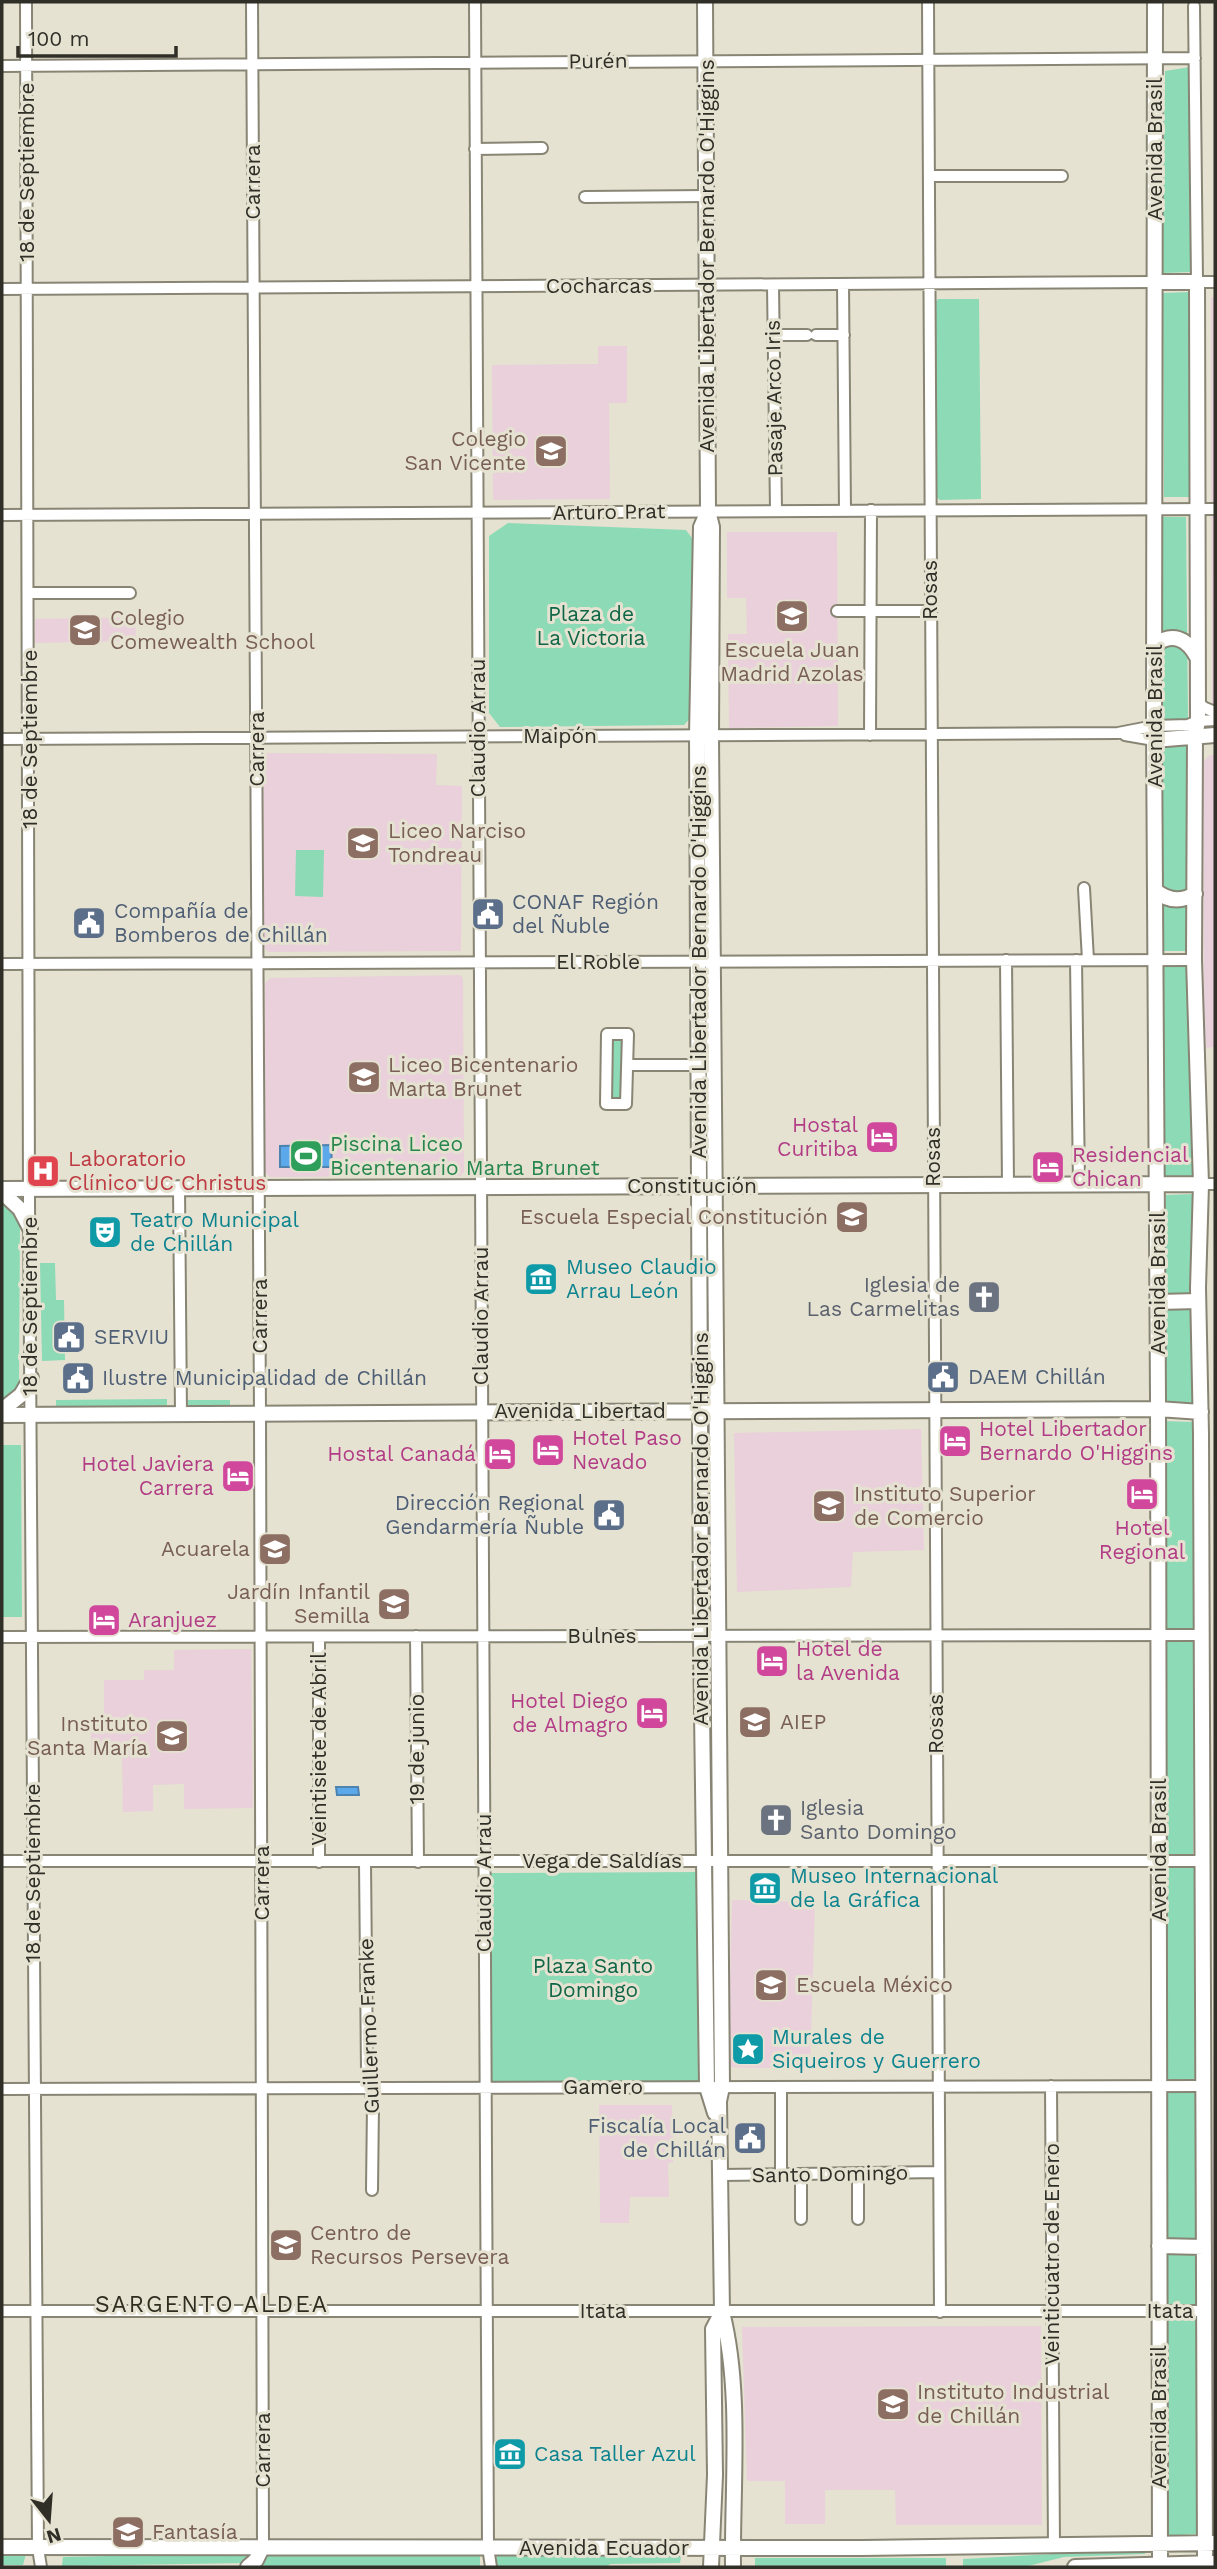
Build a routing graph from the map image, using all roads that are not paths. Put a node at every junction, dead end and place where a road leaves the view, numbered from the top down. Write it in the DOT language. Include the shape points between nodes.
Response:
graph roads {
  1 [pos="26,2"];
  2 [pos="252,2"];
  3 [pos="475,2"];
  4 [pos="705,2"];
  5 [pos="928,2"];
  6 [pos="1194,6"];
  7 [pos="1155,7"];
  8 [pos="1155,57"];
  9 [pos="1195,58"];
  10 [pos="928,59"];
  11 [pos="706,60"];
  12 [pos="475,63"];
  13 [pos="253,64"];
  14 [pos="2,66"];
  15 [pos="26,66"];
  16 [pos="542,148"];
  17 [pos="475,149"];
  18 [pos="929,176"];
  19 [pos="1062,176"];
  20 [pos="707,196"];
  21 [pos="584,198"];
  22 [pos="1155,282"];
  23 [pos="1197,282"];
  24 [pos="1215,282"];
  25 [pos="843,284"];
  26 [pos="929,284"];
  27 [pos="708,285"];
  28 [pos="773,285"];
  29 [pos="254,288"];
  30 [pos="476,288"];
  31 [pos="2,289"];
  32 [pos="28,289"];
  33 [pos="774,335"];
  34 [pos="844,335"];
  35 [pos="1197,509"];
  36 [pos="1215,509"];
  37 [pos="845,510"];
  38 [pos="871,510"];
  39 [pos="930,510"];
  40 [pos="1155,510"];
  41 [pos="708,511"];
  42 [pos="776,511"];
  43 [pos="477,513"];
  44 [pos="255,514"];
  45 [pos="2,515"];
  46 [pos="29,515"];
  47 [pos="29,593"];
  48 [pos="130,593"];
  49 [pos="837,611"];
  50 [pos="871,611"];
  51 [pos="930,611"];
  52 [pos="1154,646"];
  53 [pos="1197,657"];
  54 [pos="1197,702"];
  55 [pos="1215,712"];
  56 [pos="1215,720"];
  57 [pos="1198,721"];
  58 [pos="1154,733"];
  59 [pos="870,734"];
  60 [pos="931,734"];
  61 [pos="1215,735"];
  62 [pos="478,736"];
  63 [pos="704,736"];
  64 [pos="1195,736"];
  65 [pos="257,737"];
  66 [pos="30,738"];
  67 [pos="2,739"];
  68 [pos="1084,888"];
  69 [pos="1156,891"];
  70 [pos="1195,894"];
  71 [pos="1006,960"];
  72 [pos="1076,960"];
  73 [pos="1088,960"];
  74 [pos="1156,960"];
  75 [pos="1195,960"];
  76 [pos="932,961"];
  77 [pos="480,962"];
  78 [pos="706,962"];
  79 [pos="258,963"];
  80 [pos="2,964"];
  81 [pos="29,964"];
  82 [pos="627,1065"];
  83 [pos="700,1065"];
  84 [pos="1208,1184"];
  85 [pos="933,1185"];
  86 [pos="1008,1185"];
  87 [pos="1079,1185"];
  88 [pos="1157,1185"];
  89 [pos="708,1186"];
  90 [pos="481,1187"];
  91 [pos="179,1188"];
  92 [pos="259,1188"];
  93 [pos="29,1189"];
  94 [pos="2,1191"];
  95 [pos="30,1228"];
  96 [pos="1198,1301"];
  97 [pos="1158,1302"];
  98 [pos="31,1378"];
  99 [pos="1158,1409"];
  100 [pos="934,1410"];
  101 [pos="700,1411"];
  102 [pos="717,1411"];
  103 [pos="2,1412"];
  104 [pos="482,1412"];
  105 [pos="1201,1412"];
  106 [pos="260,1413"];
  107 [pos="181,1414"];
  108 [pos="31,1415"];
  109 [pos="1202,1635"];
  110 [pos="416,1636"];
  111 [pos="483,1636"];
  112 [pos="701,1636"];
  113 [pos="718,1636"];
  114 [pos="936,1636"];
  115 [pos="1158,1636"];
  116 [pos="2,1637"];
  117 [pos="32,1637"];
  118 [pos="261,1637"];
  119 [pos="319,1637"];
  120 [pos="262,1860"];
  121 [pos="2,1861"];
  122 [pos="33,1861"];
  123 [pos="484,1861"];
  124 [pos="704,1861"];
  125 [pos="721,1861"];
  126 [pos="937,1861"];
  127 [pos="1159,1861"];
  128 [pos="1203,1861"];
  129 [pos="319,1862"];
  130 [pos="365,1862"];
  131 [pos="418,1862"];
  132 [pos="938,2086"];
  133 [pos="1203,2086"];
  134 [pos="262,2087"];
  135 [pos="370,2087"];
  136 [pos="485,2087"];
  137 [pos="707,2087"];
  138 [pos="722,2087"];
  139 [pos="780,2087"];
  140 [pos="1051,2087"];
  141 [pos="1159,2087"];
  142 [pos="2,2089"];
  143 [pos="35,2089"];
  144 [pos="720,2127"];
  145 [pos="939,2172"];
  146 [pos="858,2173"];
  147 [pos="801,2174"];
  148 [pos="720,2175"];
  149 [pos="781,2175"];
  150 [pos="372,2190"];
  151 [pos="802,2219"];
  152 [pos="858,2219"];
  153 [pos="1159,2246"];
  154 [pos="1204,2247"];
  155 [pos="36,2311"];
  156 [pos="264,2311"];
  157 [pos="486,2311"];
  158 [pos="1053,2311"];
  159 [pos="1159,2311"];
  160 [pos="1204,2311"];
  161 [pos="2,2312"];
  162 [pos="722,2312"];
  163 [pos="940,2312"];
  164 [pos="1160,2543"];
  165 [pos="1210,2543"];
  166 [pos="263,2546"];
  167 [pos="2,2547"];
  168 [pos="488,2547"];
  169 [pos="1054,2547"];
  170 [pos="38,2548"];
  171 [pos="713,2548"];
  172 [pos="733,2548"];
  173 [pos="1210,2563"];
  174 [pos="1160,2565"];
  175 [pos="41,2567"];
  176 [pos="248,2567"];
  177 [pos="491,2567"];
  178 [pos="712,2567"];
  179 [pos="733,2567"];
  180 [pos="1075,2567"];
  1 -- 15 [label="street, 18 de Septiembre"];
  2 -- 13 [label="street, Carrera"];
  3 -- 12 [label="street, Claudio Arrau"];
  4 -- 11 [label="main road, Avenida Libertador Bernardo O'Higgins"];
  5 -- 10 [label="street, Rosas"];
  6 -- 9 [label="street, Avenida Brasil"];
  7 -- 8 [label="main road, Avenida Brasil"];
  8 -- 9 [label="street, Purén"];
  8 -- 10 [label="street, Purén"];
  8 -- 22 [label="main road, Avenida Brasil"];
  9 -- 23 [label="street, Avenida Brasil"];
  10 -- 11 [label="street, Purén"];
  10 -- 18 [label="street, Rosas"];
  11 -- 12 [label="street, Purén"];
  11 -- 20 [label="main road, Avenida Libertador Bernardo O'Higgins"];
  12 -- 13 [label="street, Purén"];
  12 -- 17 [label="street, Claudio Arrau"];
  13 -- 15 [label="street, Purén"];
  13 -- 29 [label="street, Carrera"];
  14 -- 15 [label="street, Purén"];
  15 -- 32 [label="street, 18 de Septiembre"];
  16 -- 17 [label="street"];
  17 -- 30 [label="street, Claudio Arrau"];
  18 -- 19 [label="street"];
  18 -- 26 [label="street, Rosas"];
  20 -- 21 [label="street"];
  20 -- 27 [label="main road, Avenida Libertador Bernardo O'Higgins"];
  22 -- 23 [label="main road, Cocharcas"];
  22 -- 26 [label="street, Cocharcas"];
  22 -- 40 [label="main road, Avenida Brasil"];
  23 -- 24 [label="street"];
  23 -- 35 [label="main road, Avenida Brasil"];
  25 -- 26 [label="street, Cocharcas"];
  25 -- 28 [label="street, Cocharcas"];
  25 -- 34 [label="street"];
  26 -- 39 [label="street, Rosas"];
  27 -- 28 [label="street, Cocharcas"];
  27 -- 30 [label="street, Cocharcas"];
  27 -- 41 [label="main road, Avenida Libertador Bernardo O'Higgins"];
  28 -- 33 [label="street, Pasaje Arco Iris"];
  29 -- 30 [label="street, Cocharcas"];
  29 -- 32 [label="street, Cocharcas"];
  29 -- 44 [label="street, Carrera"];
  30 -- 43 [label="street, Claudio Arrau"];
  31 -- 32 [label="street, Cocharcas"];
  32 -- 46 [label="street, 18 de Septiembre"];
  33 -- 34 [label="street"];
  33 -- 42 [label="street, Pasaje Arco Iris"];
  34 -- 37 [label="street"];
  35 -- 36 [label="street, Arturo Prat"];
  35 -- 40 [label="street, Arturo Prat"];
  35 -- 53 [label="main road, Avenida Brasil"];
  37 -- 38 [label="street, Arturo Prat"];
  37 -- 42 [label="street, Arturo Prat"];
  38 -- 39 [label="street, Arturo Prat"];
  38 -- 50 [label="street"];
  39 -- 40 [label="street, Arturo Prat"];
  39 -- 51 [label="street, Rosas"];
  40 -- 52 [label="main road, Avenida Brasil"];
  41 -- 42 [label="street, Arturo Prat"];
  41 -- 43 [label="street, Arturo Prat"];
  41 -- 63 [label="main road, Avenida Libertador Bernardo O'Higgins" via="701,527"];
  43 -- 44 [label="street, Arturo Prat"];
  43 -- 62 [label="street, Claudio Arrau"];
  44 -- 46 [label="street, Arturo Prat"];
  44 -- 65 [label="street, Carrera"];
  45 -- 46 [label="street, Arturo Prat"];
  46 -- 47 [label="street, 18 de Septiembre"];
  47 -- 48 [label="street"];
  47 -- 66 [label="street, 18 de Septiembre"];
  49 -- 50 [label="street"];
  50 -- 51 [label="street"];
  50 -- 59 [label="street"];
  51 -- 60 [label="street, Rosas"];
  52 -- 53 [label="main road" via="1178,638"];
  52 -- 58 [label="main road, Avenida Brasil"];
  53 -- 54 [label="main road, Avenida Brasil"];
  54 -- 55 [label="street"];
  54 -- 57 [label="main road, Avenida Brasil"];
  56 -- 57 [label="street, Maipón"];
  57 -- 58 [label="street, Maipón"];
  57 -- 64 [label="main road, Avenida Brasil"];
  58 -- 60 [label="street, Maipón"];
  58 -- 64 [label="main road, Maipón"];
  58 -- 69 [label="main road, Avenida Brasil"];
  59 -- 60 [label="street, Maipón"];
  59 -- 63 [label="street, Maipón"];
  60 -- 76 [label="street, Rosas"];
  61 -- 64 [label="main road, Maipón"];
  62 -- 63 [label="street, Maipón"];
  62 -- 65 [label="street, Maipón"];
  62 -- 77 [label="street, Claudio Arrau"];
  63 -- 78 [label="main road, Avenida Libertador Bernardo O'Higgins"];
  64 -- 70 [label="main road, Avenida Brasil"];
  65 -- 66 [label="street, Maipón"];
  65 -- 79 [label="street, Carrera"];
  66 -- 67 [label="street, Maipón"];
  66 -- 81 [label="street, 18 de Septiembre"];
  68 -- 73 [label="street"];
  69 -- 70 [label="main road" via="1178,900"];
  69 -- 74 [label="main road, Avenida Brasil"];
  70 -- 75 [label="main road, Avenida Brasil"];
  71 -- 72 [label="street, El Roble"];
  71 -- 76 [label="street, El Roble"];
  71 -- 86 [label="street"];
  72 -- 73 [label="street, El Roble"];
  72 -- 87 [label="street"];
  73 -- 74 [label="street, El Roble"];
  74 -- 75 [label="street, El Roble"];
  74 -- 88 [label="main road, Avenida Brasil"];
  75 -- 84 [label="main road, Avenida Brasil"];
  76 -- 78 [label="street, El Roble"];
  76 -- 85 [label="street, Rosas"];
  77 -- 78 [label="street, El Roble"];
  77 -- 79 [label="street, El Roble"];
  77 -- 90 [label="street, Claudio Arrau"];
  78 -- 83 [label="main road, Avenida Libertador Bernardo O'Higgins"];
  78 -- 89 [label="main road, Avenida Libertador Bernardo O'Higgins"];
  79 -- 81 [label="street, El Roble"];
  79 -- 92 [label="street, Carrera"];
  80 -- 81 [label="street, El Roble"];
  81 -- 93 [label="street, 18 de Septiembre"];
  82 -- 82 [label="street" via="628,1034 607,1034 606,1104 626,1104"];
  82 -- 83 [label="street"];
  83 -- 89 [label="main road, Avenida Libertador Bernardo O'Higgins"];
  84 -- 88 [label="main road, Constitución"];
  84 -- 96 [label="main road, Avenida Brasil"];
  85 -- 86 [label="main road, Constitución"];
  85 -- 89 [label="main road, Constitución"];
  85 -- 100 [label="street, Rosas"];
  86 -- 87 [label="main road, Constitución"];
  87 -- 88 [label="main road, Constitución"];
  88 -- 97 [label="main road, Avenida Brasil"];
  89 -- 90 [label="main road, Constitución"];
  89 -- 101 [label="main road, Avenida Libertador Bernardo O'Higgins"];
  89 -- 102 [label="main road, Avenida Libertador Bernardo O'Higgins"];
  90 -- 92 [label="main road, Constitución"];
  90 -- 104 [label="street, Claudio Arrau"];
  91 -- 92 [label="main road, Constitución"];
  91 -- 93 [label="main road, Constitución"];
  91 -- 107 [label="street"];
  92 -- 106 [label="street, Carrera"];
  93 -- 94 [label="main road, Constitución"];
  93 -- 95 [label="street, 18 de Septiembre"];
  94 -- 95 [label="main road"];
  95 -- 98 [label="street, 18 de Septiembre"];
  96 -- 97 [label="main road"];
  96 -- 105 [label="main road, Avenida Brasil"];
  97 -- 99 [label="main road, Avenida Brasil"];
  98 -- 103 [label="main road"];
  98 -- 108 [label="street, 18 de Septiembre"];
  99 -- 100 [label="main road, Avenida Libertad"];
  99 -- 105 [label="main road, Avenida Libertad"];
  99 -- 115 [label="main road, Avenida Brasil"];
  100 -- 102 [label="main road, Avenida Libertad"];
  100 -- 114 [label="street, Rosas"];
  101 -- 102 [label="main road, Avenida Libertad"];
  101 -- 104 [label="main road, Avenida Libertad"];
  101 -- 112 [label="main road, Avenida Libertador Bernardo O'Higgins"];
  102 -- 113 [label="main road, Avenida Libertador Bernardo O'Higgins"];
  103 -- 108 [label="main road, Avenida Libertad"];
  104 -- 106 [label="main road, Avenida Libertad"];
  104 -- 111 [label="street, Claudio Arrau"];
  105 -- 109 [label="main road, Avenida Brasil"];
  106 -- 107 [label="main road, Avenida Libertad"];
  106 -- 118 [label="street, Carrera"];
  107 -- 108 [label="main road, Avenida Libertad"];
  108 -- 117 [label="street, 18 de Septiembre"];
  109 -- 115 [label="street, Bulnes"];
  109 -- 128 [label="main road, Avenida Brasil"];
  110 -- 111 [label="street, Bulnes"];
  110 -- 119 [label="street, Bulnes"];
  110 -- 131 [label="street, 19 de junio"];
  111 -- 112 [label="street, Bulnes"];
  111 -- 123 [label="street, Claudio Arrau"];
  112 -- 113 [label="street, Bulnes"];
  112 -- 124 [label="main road, Avenida Libertador Bernardo O'Higgins"];
  113 -- 114 [label="street, Bulnes"];
  113 -- 125 [label="main road, Avenida Libertador Bernardo O'Higgins"];
  114 -- 115 [label="street, Bulnes"];
  114 -- 126 [label="street, Rosas"];
  115 -- 127 [label="main road, Avenida Brasil"];
  116 -- 117 [label="street, Bulnes"];
  117 -- 118 [label="street, Bulnes"];
  117 -- 122 [label="street, 18 de Septiembre"];
  118 -- 119 [label="street, Bulnes"];
  118 -- 120 [label="street, Carrera"];
  119 -- 129 [label="street, Veintisiete de Abril"];
  120 -- 122 [label="street, Vega de Saldías"];
  120 -- 129 [label="street, Vega de Saldías"];
  120 -- 134 [label="street, Carrera"];
  121 -- 122 [label="street, Vega de Saldías"];
  122 -- 143 [label="street, 18 de Septiembre"];
  123 -- 124 [label="street, Vega de Saldías"];
  123 -- 131 [label="street, Vega de Saldías"];
  123 -- 136 [label="street, Claudio Arrau"];
  124 -- 125 [label="street, Vega de Saldías"];
  124 -- 137 [label="main road, Avenida Libertador Bernardo O'Higgins"];
  125 -- 126 [label="street, Vega de Saldías"];
  125 -- 138 [label="main road, Avenida Libertador Bernardo O'Higgins"];
  126 -- 127 [label="street, Vega de Saldías"];
  126 -- 132 [label="street, Rosas"];
  127 -- 128 [label="street, Vega de Saldías"];
  127 -- 141 [label="main road, Avenida Brasil"];
  128 -- 133 [label="main road, Avenida Brasil"];
  129 -- 130 [label="street, Vega de Saldías"];
  130 -- 131 [label="street, Vega de Saldías"];
  130 -- 135 [label="street, Guillermo Franke"];
  132 -- 139 [label="street, Gamero"];
  132 -- 140 [label="street, Gamero"];
  132 -- 145 [label="street, Rosas"];
  133 -- 141 [label="street, Gamero"];
  133 -- 154 [label="main road, Avenida Brasil"];
  134 -- 135 [label="street, Gamero"];
  134 -- 143 [label="street, Gamero"];
  134 -- 156 [label="street, Carrera"];
  135 -- 136 [label="street, Gamero"];
  135 -- 150 [label="street, Guillermo Franke"];
  136 -- 137 [label="street, Gamero"];
  136 -- 157 [label="street, Claudio Arrau"];
  137 -- 138 [label="street, Gamero"];
  137 -- 144 [label="main road, Avenida Libertador Bernardo O'Higgins"];
  138 -- 139 [label="street, Gamero"];
  138 -- 144 [label="main road, Avenida Libertador Bernardo O'Higgins"];
  139 -- 149 [label="street"];
  140 -- 141 [label="street, Gamero"];
  140 -- 158 [label="street, Veinticuatro de Enero"];
  141 -- 153 [label="main road, Avenida Brasil"];
  142 -- 143 [label="street, Gamero"];
  143 -- 155 [label="street, 18 de Septiembre"];
  144 -- 148 [label="main road, Avenida Libertador Bernardo O'Higgins"];
  145 -- 146 [label="street, Santo Domingo"];
  145 -- 163 [label="street, Rosas"];
  146 -- 147 [label="street, Santo Domingo"];
  146 -- 152 [label="street"];
  147 -- 149 [label="street, Santo Domingo"];
  147 -- 151 [label="street"];
  148 -- 149 [label="street, Santo Domingo"];
  148 -- 162 [label="main road, Avenida Libertador Bernardo O'Higgins"];
  153 -- 154 [label="main road"];
  153 -- 159 [label="main road, Avenida Brasil"];
  154 -- 160 [label="main road, Avenida Brasil"];
  155 -- 156 [label="street, Itata"];
  155 -- 161 [label="street, Itata"];
  155 -- 170 [label="street, 18 de Septiembre"];
  156 -- 157 [label="street, Itata"];
  156 -- 166 [label="street, Carrera"];
  157 -- 162 [label="street, Itata"];
  157 -- 168 [label="street, Claudio Arrau"];
  158 -- 159 [label="street, Itata"];
  158 -- 163 [label="street, Itata"];
  158 -- 169 [label="street, Veinticuatro de Enero"];
  159 -- 160 [label="street, Itata"];
  159 -- 164 [label="main road, Avenida Brasil"];
  160 -- 165 [label="main road, Avenida Brasil"];
  162 -- 163 [label="street, Itata"];
  162 -- 171 [label="main road, Avenida Libertador Bernardo O'Higgins" via="713,2329"];
  162 -- 172 [label="main road, Avenida Libertador Bernardo O'Higgins" via="733,2406"];
  164 -- 165 [label="main road, Avenida Ecuador"];
  164 -- 169 [label="main road, Avenida Ecuador"];
  164 -- 174 [label="main road, Avenida Brasil"];
  165 -- 173 [label="main road, Avenida Brasil"];
  166 -- 168 [label="main road, Avenida Ecuador"];
  166 -- 170 [label="main road, Avenida Ecuador"];
  166 -- 176 [label="main road"];
  167 -- 170 [label="main road, Avenida Ecuador"];
  168 -- 171 [label="main road, Avenida Ecuador"];
  168 -- 177 [label="street, Claudio Arrau"];
  169 -- 172 [label="main road, Avenida Ecuador"];
  170 -- 175 [label="street, 18 de Septiembre"];
  171 -- 172 [label="main road, Avenida Ecuador"];
  171 -- 178 [label="main road, Avenida Libertador Bernardo O'Higgins"];
  172 -- 179 [label="main road, Avenida Libertador Bernardo O'Higgins"];
  173 -- 174 [label="main road"];
  174 -- 180 [label="main road"];
}
